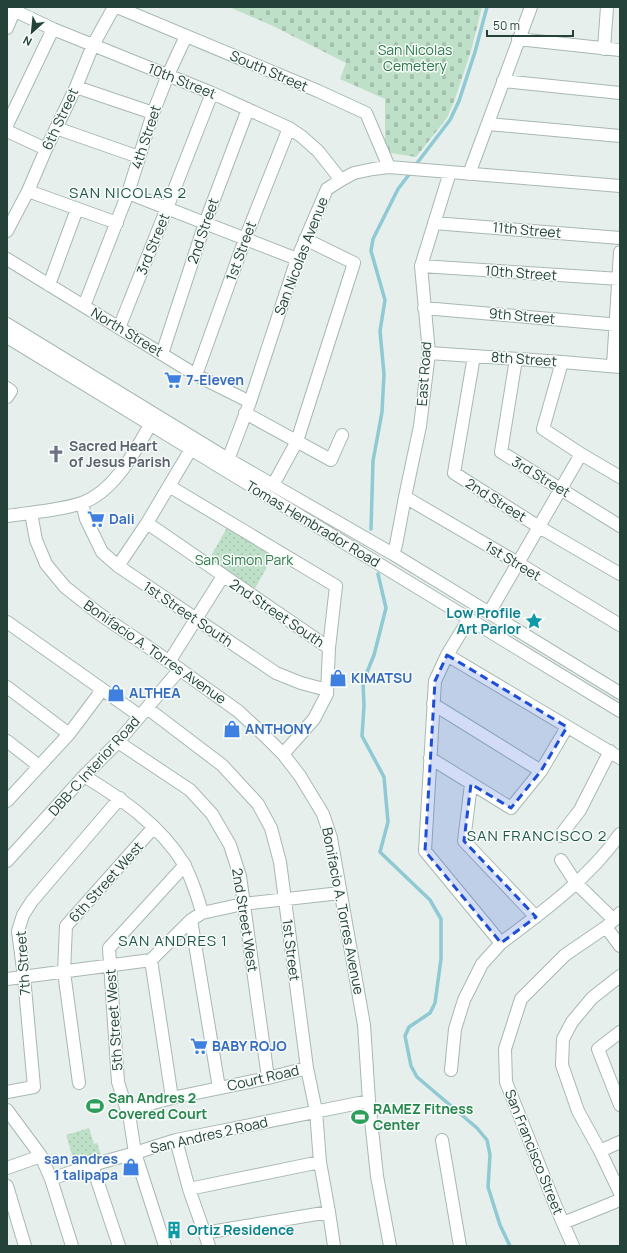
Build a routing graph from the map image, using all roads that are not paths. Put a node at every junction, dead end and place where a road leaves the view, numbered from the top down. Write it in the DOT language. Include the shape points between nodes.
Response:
graph roads {
  1 [pos="114,7"];
  2 [pos="117,7"];
  3 [pos="531,7"];
  4 [pos="607,7"];
  5 [pos="11,9"];
  6 [pos="7,28"];
  7 [pos="53,29"];
  8 [pos="186,36"];
  9 [pos="518,39"];
  10 [pos="93,45"];
  11 [pos="604,49"];
  12 [pos="620,50"];
  13 [pos="168,75"];
  14 [pos="503,81"];
  15 [pos="76,86"];
  16 [pos="212,93"];
  17 [pos="620,93"];
  18 [pos="248,109"];
  19 [pos="153,113"];
  20 [pos="488,124"];
  21 [pos="7,125"];
  22 [pos="56,128"];
  23 [pos="289,128"];
  24 [pos="7,131"];
  25 [pos="620,136"];
  26 [pos="46,149"];
  27 [pos="139,157"];
  28 [pos="389,167"];
  29 [pos="450,172"];
  30 [pos="469,174"];
  31 [pos="341,180"];
  32 [pos="620,186"];
  33 [pos="28,191"];
  34 [pos="128,193"];
  35 [pos="167,208"];
  36 [pos="77,209"];
  37 [pos="117,223"];
  38 [pos="205,223"];
  39 [pos="434,223"];
  40 [pos="7,231"];
  41 [pos="620,238"];
  42 [pos="245,239"];
  43 [pos="305,239"];
  44 [pos="620,252"];
  45 [pos="7,259"];
  46 [pos="297,259"];
  47 [pos="421,266"];
  48 [pos="619,279"];
  49 [pos="49,284"];
  50 [pos="84,306"];
  51 [pos="424,308"];
  52 [pos="7,324"];
  53 [pos="618,325"];
  54 [pos="119,328"];
  55 [pos="7,337"];
  56 [pos="429,353"];
  57 [pos="162,354"];
  58 [pos="474,356"];
  59 [pos="516,359"];
  60 [pos="562,362"];
  61 [pos="616,367"];
  62 [pos="196,375"];
  63 [pos="248,408"];
  64 [pos="153,420"];
  65 [pos="342,435"];
  66 [pos="297,441"];
  67 [pos="191,449"];
  68 [pos="581,454"];
  69 [pos="226,464"];
  70 [pos="620,477"];
  71 [pos="169,486"];
  72 [pos="273,486"];
  73 [pos="561,488"];
  74 [pos="405,497"];
  75 [pos="82,502"];
  76 [pos="31,513"];
  77 [pos="7,516"];
  78 [pos="146,523"];
  79 [pos="539,526"];
  80 [pos="620,526"];
  81 [pos="393,554"];
  82 [pos="518,563"];
  83 [pos="118,566"];
  84 [pos="620,574"];
  85 [pos="223,576"];
  86 [pos="489,613"];
  87 [pos="196,619"];
  88 [pos="469,619"];
  89 [pos="7,622"];
  90 [pos="620,625"];
  91 [pos="329,648"];
  92 [pos="447,655"];
  93 [pos="169,662"];
  94 [pos="180,670"];
  95 [pos="7,687"];
  96 [pos="102,690"];
  97 [pos="327,690"];
  98 [pos="620,693"];
  99 [pos="433,704"];
  100 [pos="620,711"];
  101 [pos="143,712"];
  102 [pos="567,727"];
  103 [pos="69,734"];
  104 [pos="7,741"];
  105 [pos="118,742"];
  106 [pos="283,754"];
  107 [pos="615,754"];
  108 [pos="430,758"];
  109 [pos="39,766"];
  110 [pos="541,771"];
  111 [pos="84,776"];
  112 [pos="471,784"];
  113 [pos="120,798"];
  114 [pos="7,801"];
  115 [pos="154,827"];
  116 [pos="620,834"];
  117 [pos="560,836"];
  118 [pos="561,860"];
  119 [pos="7,861"];
  120 [pos="184,865"];
  121 [pos="576,883"];
  122 [pos="340,893"];
  123 [pos="284,899"];
  124 [pos="243,904"];
  125 [pos="202,913"];
  126 [pos="536,917"];
  127 [pos="191,920"];
  128 [pos="613,920"];
  129 [pos="501,943"];
  130 [pos="620,946"];
  131 [pos="151,960"];
  132 [pos="110,965"];
  133 [pos="64,972"];
  134 [pos="620,976"];
  135 [pos="24,977"];
  136 [pos="7,979"];
  137 [pos="620,1032"];
  138 [pos="307,1068"];
  139 [pos="452,1070"];
  140 [pos="268,1078"];
  141 [pos="79,1083"];
  142 [pos="219,1088"];
  143 [pos="617,1091"];
  144 [pos="7,1092"];
  145 [pos="172,1098"];
  146 [pos="368,1101"];
  147 [pos="620,1104"];
  148 [pos="127,1110"];
  149 [pos="316,1111"];
  150 [pos="9,1117"];
  151 [pos="176,1140"];
  152 [pos="442,1140"];
  153 [pos="620,1142"];
  154 [pos="600,1150"];
  155 [pos="135,1153"];
  156 [pos="41,1156"];
  157 [pos="320,1162"];
  158 [pos="92,1165"];
  159 [pos="7,1168"];
  160 [pos="51,1179"];
  161 [pos="7,1186"];
  162 [pos="189,1189"];
  163 [pos="620,1193"];
  164 [pos="620,1200"];
  165 [pos="330,1212"];
  166 [pos="563,1223"];
  167 [pos="204,1233"];
  168 [pos="25,1246"];
  169 [pos="72,1246"];
  170 [pos="119,1246"];
  171 [pos="165,1246"];
  172 [pos="209,1246"];
  173 [pos="334,1246"];
  174 [pos="390,1246"];
  175 [pos="460,1246"];
  176 [pos="573,1246"];
  1 -- 10 [label="street, 6th Street"];
  2 -- 8 [label="street, South Street"];
  3 -- 9 [label="street"];
  4 -- 11 [label="street"];
  5 -- 6 [label="street"];
  5 -- 7 [label="street, 10th Street"];
  7 -- 10 [label="street, 10th Street"];
  7 -- 21 [label="street"];
  8 -- 13 [label="street, 4th Street"];
  8 -- 28 [label="street, South Street" via="318,91 366,114"];
  9 -- 11 [label="street"];
  9 -- 14 [label="street"];
  10 -- 13 [label="street, 10th Street"];
  10 -- 15 [label="street, 6th Street"];
  11 -- 12 [label="street"];
  13 -- 16 [label="street, 10th Street"];
  13 -- 19 [label="street, 4th Street"];
  14 -- 17 [label="street"];
  14 -- 20 [label="street"];
  15 -- 19 [label="street"];
  15 -- 22 [label="street, 6th Street"];
  16 -- 18 [label="street, 10th Street"];
  16 -- 35 [label="street, 3rd Street"];
  18 -- 23 [label="street, 10th Street"];
  18 -- 38 [label="street, 2nd Street"];
  19 -- 27 [label="street, 4th Street"];
  20 -- 25 [label="street"];
  20 -- 30 [label="street"];
  22 -- 26 [label="street, 6th Street"];
  22 -- 27 [label="street"];
  23 -- 31 [label="street, 10th Street" via="318,150"];
  23 -- 42 [label="street, 1st Street"];
  24 -- 26 [label="street"];
  26 -- 33 [label="street, 6th Street"];
  27 -- 34 [label="street, 4th Street"];
  28 -- 29 [label="street, San Nicolas Avenue"];
  28 -- 31 [label="street, San Nicolas Avenue" via="354,173"];
  29 -- 30 [label="street, San Nicolas Avenue"];
  29 -- 39 [label="street, East Road"];
  30 -- 32 [label="street, San Nicolas Avenue"];
  31 -- 43 [label="street, San Nicolas Avenue" via="327,189"];
  33 -- 36 [label="street"];
  33 -- 40 [label="street, 6th Street"];
  34 -- 35 [label="street"];
  34 -- 37 [label="street, 4th Street"];
  35 -- 38 [label="street"];
  35 -- 54 [label="street, 3rd Street"];
  36 -- 37 [label="street"];
  36 -- 49 [label="street"];
  37 -- 50 [label="street, 4th Street"];
  38 -- 42 [label="street"];
  38 -- 57 [label="street, 2nd Street"];
  39 -- 41 [label="street, 11th Street"];
  39 -- 47 [label="street, East Road"];
  42 -- 46 [label="street"];
  42 -- 62 [label="street, 1st Street"];
  43 -- 46 [label="street, San Nicolas Avenue"];
  43 -- 66 [label="street" via="354,263"];
  44 -- 48 [label="street"];
  45 -- 49 [label="street, North Street"];
  46 -- 63 [label="street, San Nicolas Avenue"];
  47 -- 48 [label="street, 10th Street"];
  47 -- 51 [label="street, East Road"];
  48 -- 53 [label="street"];
  49 -- 50 [label="street, North Street"];
  50 -- 54 [label="street, North Street"];
  51 -- 53 [label="street, 9th Street"];
  51 -- 56 [label="street, East Road"];
  52 -- 64 [label="street, Tomas Hembrador Road"];
  53 -- 61 [label="street"];
  54 -- 57 [label="street, North Street"];
  55 -- 64 [label="street, Tomas Hembrador Road"];
  56 -- 58 [label="street, 8th Street"];
  56 -- 74 [label="street, East Road" via="420,426"];
  57 -- 62 [label="street, North Street"];
  58 -- 59 [label="street, 8th Street"];
  58 -- 79 [label="street, 2nd Street" via="454,473"];
  59 -- 60 [label="street, 8th Street"];
  59 -- 73 [label="street, 3rd Street" via="501,452"];
  60 -- 61 [label="street, 8th Street"];
  60 -- 68 [label="street" via="543,429"];
  62 -- 63 [label="street, North Street"];
  63 -- 66 [label="street, North Street"];
  63 -- 69 [label="street, San Nicolas Avenue"];
  64 -- 67 [label="street, Tomas Hembrador Road"];
  64 -- 69 [label="street, Tomas Hembrador Road"];
  64 -- 75 [label="street" via="124,468 102,492"];
  65 -- 66 [label="street, North Street" via="331,460"];
  66 -- 72 [label="street"];
  67 -- 69 [label="street, Tomas Hembrador Road"];
  67 -- 71 [label="street"];
  68 -- 70 [label="street"];
  68 -- 73 [label="street"];
  69 -- 72 [label="street, Tomas Hembrador Road"];
  69 -- 88 [label="street, Tomas Hembrador Road"];
  71 -- 78 [label="street"];
  71 -- 91 [label="street" via="336,586"];
  72 -- 81 [label="street, Tomas Hembrador Road"];
  73 -- 79 [label="street"];
  73 -- 80 [label="street, 3rd Street"];
  74 -- 81 [label="street, East Road"];
  74 -- 82 [label="street, 1st Street"];
  75 -- 76 [label="street"];
  75 -- 83 [label="street, 1st Street South" via="86,519 102,552"];
  76 -- 77 [label="street"];
  76 -- 93 [label="street, Bonifacio A. Torres Avenue" via="36,540 46,564 66,588"];
  78 -- 83 [label="street"];
  78 -- 85 [label="street, 2nd Street South"];
  79 -- 82 [label="street"];
  79 -- 84 [label="street, 2nd Street"];
  81 -- 86 [label="street, Tomas Hembrador Road"];
  82 -- 86 [label="street"];
  82 -- 90 [label="street, 1st Street"];
  83 -- 87 [label="street, 1st Street South"];
  85 -- 87 [label="street"];
  85 -- 91 [label="street, 2nd Street South"];
  86 -- 98 [label="street, Tomas Hembrador Road"];
  87 -- 93 [label="street"];
  87 -- 97 [label="street, 1st Street South" via="276,673"];
  88 -- 92 [label="street"];
  88 -- 100 [label="street, Tomas Hembrador Road"];
  89 -- 96 [label="street, 1st Street"];
  91 -- 97 [label="street"];
  92 -- 99 [label="street" via="435,681"];
  92 -- 102 [label="street"];
  93 -- 94 [label="street, Bonifacio A. Torres Avenue"];
  94 -- 101 [label="street, DBB-C Interior Road"];
  94 -- 106 [label="street, Bonifacio A. Torres Avenue" via="238,711"];
  95 -- 103 [label="street"];
  96 -- 101 [label="street, 1st Street"];
  96 -- 103 [label="street"];
  97 -- 106 [label="street" via="314,719"];
  99 -- 108 [label="street"];
  99 -- 110 [label="street"];
  101 -- 105 [label="street, DBB-C Interior Road"];
  101 -- 123 [label="street, 1st Street" via="222,765 258,804 271,828 280,862"];
  102 -- 107 [label="street"];
  102 -- 110 [label="street"];
  103 -- 109 [label="street"];
  104 -- 109 [label="street"];
  105 -- 111 [label="street, DBB-C Interior Road"];
  105 -- 124 [label="street, 2nd Street West" via="190,790 212,814 230,845 240,876"];
  106 -- 122 [label="street, Bonifacio A. Torres Avenue" via="323,814 331,838"];
  107 -- 117 [label="street" via="580,810"];
  108 -- 112 [label="street"];
  108 -- 129 [label="street" via="425,852"];
  109 -- 114 [label="street"];
  110 -- 112 [label="street" via="510,808"];
  111 -- 113 [label="street"];
  111 -- 119 [label="street, DBB-C Interior Road"];
  112 -- 126 [label="street" via="464,841"];
  113 -- 115 [label="street"];
  113 -- 135 [label="street, 7th Street" via="32,901 23,915 18,931"];
  115 -- 120 [label="street"];
  115 -- 133 [label="street, 6th Street West" via="66,926"];
  116 -- 121 [label="street" via="608,851"];
  118 -- 121 [label="street"];
  120 -- 125 [label="street"];
  120 -- 132 [label="street, 5th Street West" via="109,948"];
  121 -- 126 [label="street"];
  121 -- 128 [label="street"];
  122 -- 123 [label="street"];
  122 -- 146 [label="street, Bonifacio A. Torres Avenue" via="364,1025"];
  123 -- 124 [label="street"];
  123 -- 138 [label="street, 1st Street"];
  124 -- 125 [label="street"];
  124 -- 140 [label="street, 2nd Street West"];
  125 -- 127 [label="street"];
  126 -- 129 [label="street"];
  127 -- 131 [label="street"];
  127 -- 142 [label="street"];
  128 -- 130 [label="street"];
  128 -- 166 [label="street, San Francisco Street" via="565,955 521,999 505,1049 506,1082"];
  129 -- 139 [label="street" via="482,964 464,1000 455,1029"];
  131 -- 132 [label="street"];
  131 -- 145 [label="street"];
  132 -- 133 [label="street"];
  132 -- 148 [label="street, 5th Street West" via="118,1082"];
  133 -- 135 [label="street"];
  133 -- 141 [label="street, 6th Street West"];
  134 -- 154 [label="street" via="592,998 572,1022 563,1039 562,1065 578,1111"];
  135 -- 136 [label="street"];
  135 -- 144 [label="street, 7th Street" via="34,1087"];
  137 -- 143 [label="street" via="598,1049"];
  138 -- 140 [label="street, Court Road"];
  138 -- 149 [label="street, 1st Street"];
  140 -- 142 [label="street, Court Road"];
  142 -- 145 [label="street, Court Road"];
  143 -- 147 [label="street"];
  145 -- 148 [label="street, Court Road"];
  146 -- 149 [label="street, San Andres 2 Road"];
  146 -- 174 [label="street, Bonifacio A. Torres Avenue" via="377,1176"];
  148 -- 155 [label="street, 5th Street West"];
  149 -- 151 [label="street, San Andres 2 Road"];
  149 -- 157 [label="street, 1st Street"];
  150 -- 156 [label="street"];
  151 -- 155 [label="street, San Andres 2 Road"];
  151 -- 162 [label="street"];
  152 -- 175 [label="street"];
  153 -- 154 [label="street"];
  154 -- 163 [label="street"];
  155 -- 158 [label="street, San Andres 2 Road"];
  155 -- 171 [label="street, 5th Street West"];
  156 -- 159 [label="street"];
  156 -- 160 [label="street"];
  157 -- 162 [label="street"];
  157 -- 165 [label="street, 1st Street"];
  158 -- 160 [label="street, San Andres 2 Road"];
  158 -- 170 [label="street"];
  160 -- 169 [label="street"];
  161 -- 168 [label="street"];
  162 -- 167 [label="street"];
  164 -- 166 [label="street"];
  165 -- 167 [label="street"];
  165 -- 173 [label="street, 1st Street"];
  166 -- 176 [label="street, San Francisco Street"];
  167 -- 172 [label="street"];
}
